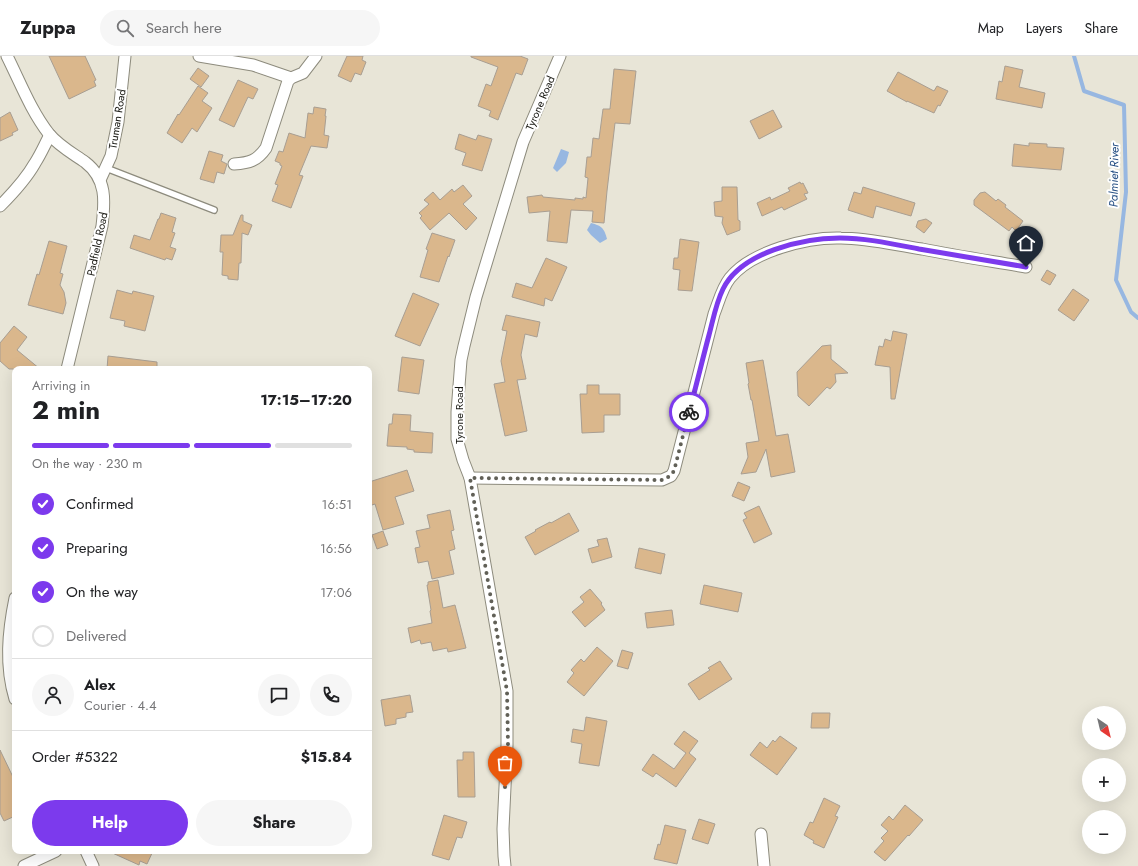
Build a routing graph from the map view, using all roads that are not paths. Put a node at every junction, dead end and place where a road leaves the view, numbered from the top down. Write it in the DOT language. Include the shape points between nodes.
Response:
graph roads {
  1 [pos="7,56"];
  2 [pos="125,56"];
  3 [pos="199,56"];
  4 [pos="316,56"];
  5 [pos="560,56"];
  6 [pos="292,78"];
  7 [pos="50,135"];
  8 [pos="234,164"];
  9 [pos="106,168"];
  10 [pos="100,180"];
  11 [pos="0,206"];
  12 [pos="214,210"];
  13 [pos="1026,267"];
  14 [pos="68,366"];
  15 [pos="470,478"];
  16 [pos="12,613"];
  17 [pos="12,686"];
  18 [pos="761,834"];
  19 [pos="50,854"];
  20 [pos="87,854"];
  21 [pos="24,866"];
  22 [pos="93,866"];
  23 [pos="505,866"];
  24 [pos="764,866"];
  1 -- 7 [label="street, Padfield Road" via="41,124"];
  2 -- 9 [label="street, Truman Road" via="118,122"];
  3 -- 6 [label="street" via="253,65"];
  4 -- 6 [label="street" via="304,73"];
  5 -- 15 [label="street, Tyrone Road" via="523,142 476,297 461,360 458,440"];
  6 -- 8 [label="street" via="286,85 262,154 252,161"];
  7 -- 10 [label="street, Padfield Road" via="92,169"];
  7 -- 11 [label="street" via="21,184"];
  9 -- 10 [label="street, Truman Road"];
  9 -- 12 [label="lane"];
  10 -- 14 [label="street, Padfield Road" via="104,195 102,226"];
  13 -- 15 [label="street" via="876,241 842,238 821,239 769,251 741,267 723,289 714,314 674,471 670,476 662,480"];
  15 -- 23 [label="street, Tyrone Road" via="507,691 508,745 503,829"];
  16 -- 17 [label="street" via="8,669"];
  18 -- 24 [label="street"];
  19 -- 21 [label="street"];
  20 -- 22 [label="street"];
}
